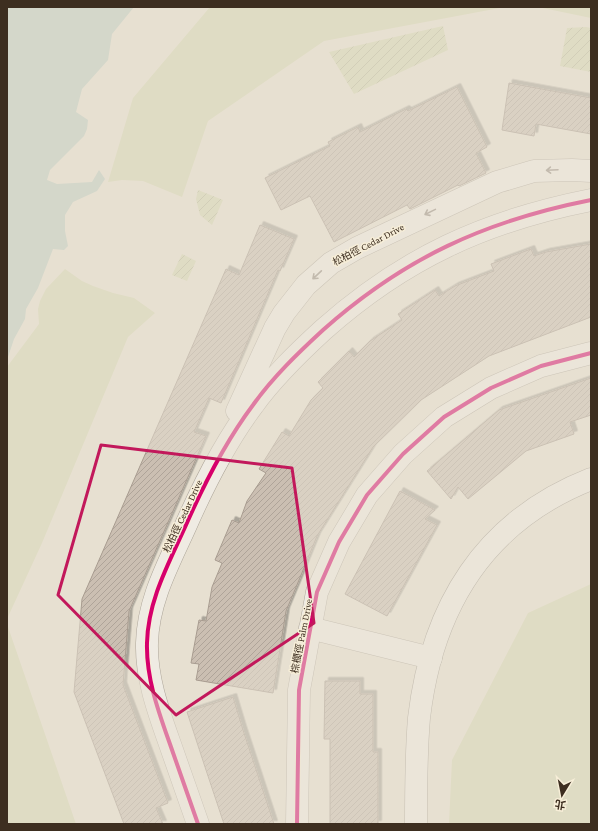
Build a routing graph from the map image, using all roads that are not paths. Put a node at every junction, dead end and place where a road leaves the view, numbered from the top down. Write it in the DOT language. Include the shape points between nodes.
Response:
graph roads {
  1 [pos="591,171"];
  2 [pos="591,200"];
  3 [pos="591,353"];
  4 [pos="591,479"];
  5 [pos="199,494"];
  6 [pos="310,628"];
  7 [pos="431,658"];
  8 [pos="198,824"];
  9 [pos="297,824"];
  10 [pos="416,824"];
  1 -- 5 [label="street, 松柏徑 Cedar Drive, one-way" via="534,172 497,182 357,248 319,272 294,299 274,328"];
  2 -- 5 [label="street, 松柏徑 Cedar Drive" via="527,215 455,242 409,266 362,298 313,339 268,386 234,434"];
  3 -- 6 [label="street, 棕櫚徑 Palm Drive" via="541,366 491,388 444,418 403,454 367,495 339,542 317,592"];
  4 -- 7 [label="street" via="539,505 506,530 488,550 458,591 438,634"];
  5 -- 8 [label="street, 松柏徑 Cedar Drive" via="151,607 147,643 149,675 154,698"];
  6 -- 7 [label="street, 棕櫚徑 Palm Drive"];
  6 -- 9 [label="street, 棕櫚徑 Palm Drive" via="299,690"];
  7 -- 10 [label="street" via="420,718"];
}
